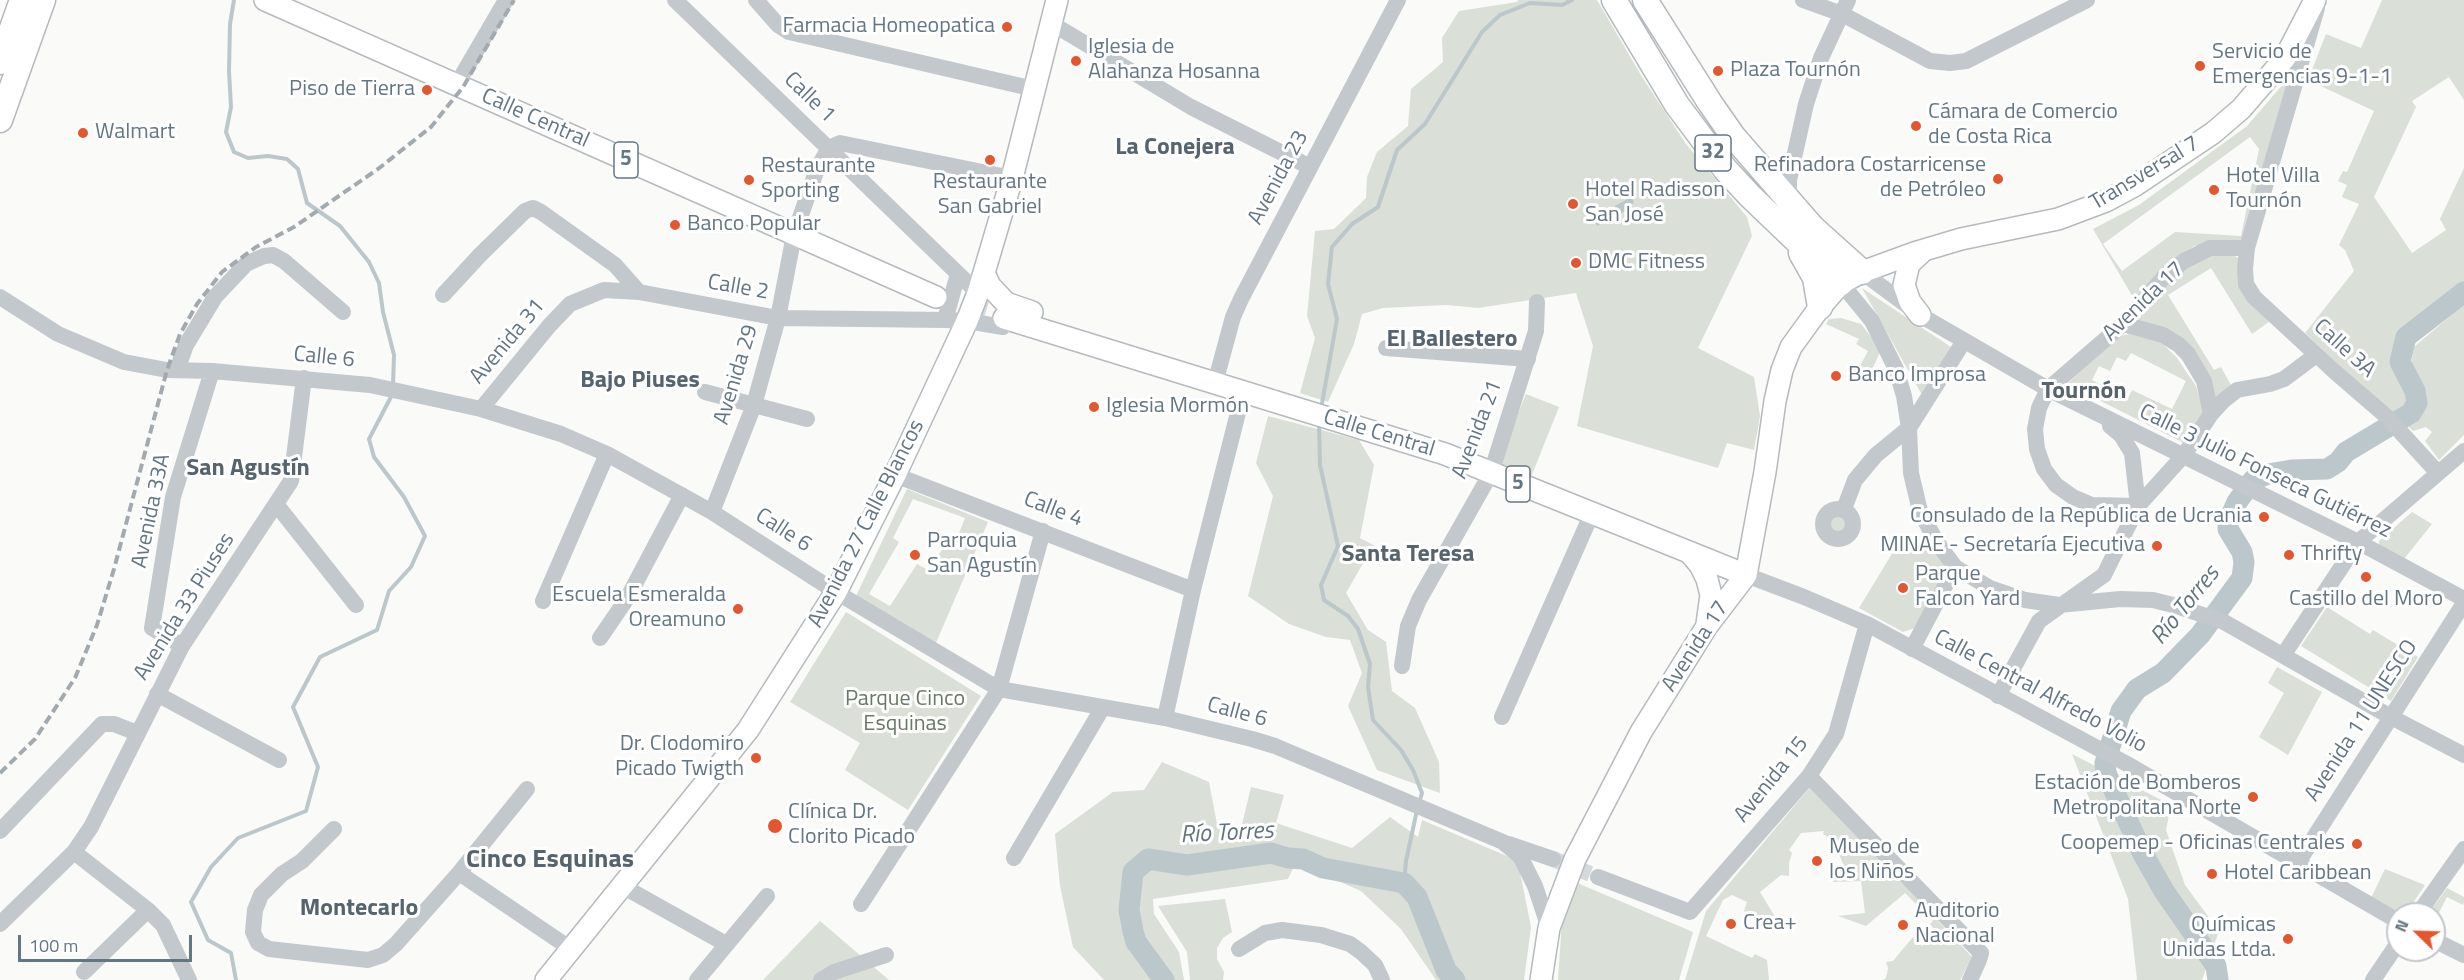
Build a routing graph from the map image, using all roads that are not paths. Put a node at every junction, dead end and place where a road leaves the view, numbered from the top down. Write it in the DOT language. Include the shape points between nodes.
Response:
graph roads {
  1 [pos="22,0"];
  2 [pos="32,0"];
  3 [pos="43,0"];
  4 [pos="265,0"];
  5 [pos="506,0"];
  6 [pos="675,0"];
  7 [pos="756,0"];
  8 [pos="1057,0"];
  9 [pos="1398,0"];
  10 [pos="1614,0"];
  11 [pos="1645,0"];
  12 [pos="1803,0"];
  13 [pos="2087,0"];
  14 [pos="2317,0"];
  15 [pos="1845,7"];
  16 [pos="1051,23"];
  17 [pos="0,62"];
  18 [pos="457,84"];
  19 [pos="1034,89"];
  20 [pos="0,91"];
  21 [pos="0,120"];
  22 [pos="829,148"];
  23 [pos="1310,167"];
  24 [pos="1791,170"];
  25 [pos="1767,177"];
  26 [pos="1012,178"];
  27 [pos="1789,202"];
  28 [pos="794,235"];
  29 [pos="1798,243"];
  30 [pos="2247,248"];
  31 [pos="1925,250"];
  32 [pos="1862,272"];
  33 [pos="958,274"];
  34 [pos="1841,283"];
  35 [pos="982,284"];
  36 [pos="639,292"];
  37 [pos="443,295"];
  38 [pos="0,297"];
  39 [pos="936,297"];
  40 [pos="1537,302"];
  41 [pos="1820,307"];
  42 [pos="344,312"];
  43 [pos="1920,315"];
  44 [pos="778,318"];
  45 [pos="945,320"];
  46 [pos="967,321"];
  47 [pos="1004,322"];
  48 [pos="2123,324"];
  49 [pos="1964,341"];
  50 [pos="1386,348"];
  51 [pos="2316,355"];
  52 [pos="1528,359"];
  53 [pos="177,370"];
  54 [pos="212,371"];
  55 [pos="2017,371"];
  56 [pos="2068,371"];
  57 [pos="1188,374"];
  58 [pos="304,378"];
  59 [pos="1215,383"];
  60 [pos="2048,389"];
  61 [pos="705,392"];
  62 [pos="1243,393"];
  63 [pos="754,405"];
  64 [pos="481,409"];
  65 [pos="2089,411"];
  66 [pos="2211,414"];
  67 [pos="807,418"];
  68 [pos="1909,428"];
  69 [pos="2464,451"];
  70 [pos="607,454"];
  71 [pos="2184,455"];
  72 [pos="1491,473"];
  73 [pos="2438,473"];
  74 [pos="895,475"];
  75 [pos="682,495"];
  76 [pos="276,504"];
  77 [pos="2138,506"];
  78 [pos="1844,509"];
  79 [pos="712,512"];
  80 [pos="1592,513"];
  81 [pos="1043,531"];
  82 [pos="2358,542"];
  83 [pos="1689,552"];
  84 [pos="1955,567"];
  85 [pos="1746,575"];
  86 [pos="1193,590"];
  87 [pos="836,592"];
  88 [pos="543,601"];
  89 [pos="2464,601"];
  90 [pos="356,605"];
  91 [pos="2060,605"];
  92 [pos="1867,624"];
  93 [pos="1707,627"];
  94 [pos="600,638"];
  95 [pos="182,646"];
  96 [pos="1912,649"];
  97 [pos="2284,654"];
  98 [pos="1402,666"];
  99 [pos="999,689"];
  100 [pos="157,694"];
  101 [pos="1998,696"];
  102 [pos="1103,707"];
  103 [pos="1502,717"];
  104 [pos="2391,717"];
  105 [pos="1165,718"];
  106 [pos="136,733"];
  107 [pos="2464,755"];
  108 [pos="279,760"];
  109 [pos="1809,776"];
  110 [pos="527,789"];
  111 [pos="334,829"];
  112 [pos="0,831"];
  113 [pos="1503,842"];
  114 [pos="2464,849"];
  115 [pos="74,852"];
  116 [pos="1014,858"];
  117 [pos="1553,859"];
  118 [pos="2297,864"];
  119 [pos="459,873"];
  120 [pos="1598,877"];
  121 [pos="624,887"];
  122 [pos="767,896"];
  123 [pos="2426,902"];
  124 [pos="861,904"];
  125 [pos="148,910"];
  126 [pos="2386,914"];
  127 [pos="0,924"];
  128 [pos="1550,928"];
  129 [pos="726,944"];
  130 [pos="2446,945"];
  131 [pos="571,949"];
  132 [pos="1239,949"];
  133 [pos="886,955"];
  134 [pos="2464,955"];
  135 [pos="2386,961"];
  136 [pos="84,972"];
  137 [pos="189,980"];
  138 [pos="546,980"];
  139 [pos="697,980"];
  140 [pos="821,980"];
  141 [pos="1382,980"];
  142 [pos="1542,980"];
  143 [pos="1970,980"];
  144 [pos="2373,980"];
  1 -- 17 [label="highway"];
  2 -- 20 [label="street"];
  3 -- 21 [label="highway"];
  4 -- 18 [label="main road, Calle Central / 5"];
  5 -- 18 [label="street"];
  6 -- 22 [label="street, Calle 1"];
  7 -- 19 [label="street" via="789,32"];
  8 -- 16 [label="main road, Avenida 27 Calle Blancos"];
  9 -- 23 [label="street, Avenida 23"];
  10 -- 29 [label="highway, 32" via="1699,136 1750,196"];
  11 -- 25 [label="highway, 32" via="1710,103"];
  12 -- 15 [label="street"];
  13 -- 15 [label="street" via="1966,61 1930,61"];
  14 -- 30 [label="street"];
  14 -- 31 [label="main road, Transversal 7" via="2285,58 2241,109 2213,133 2134,186 2058,219"];
  15 -- 24 [label="street" via="1821,58"];
  16 -- 19 [label="main road, Avenida 27 Calle Blancos"];
  16 -- 23 [label="street" via="1191,107"];
  18 -- 28 [label="main road, Calle Central / 5"];
  19 -- 26 [label="main road, Avenida 27 Calle Blancos"];
  22 -- 26 [label="street, Calle 1" via="840,143"];
  22 -- 28 [label="street, Avenida 29" via="817,168"];
  22 -- 33 [label="street"];
  23 -- 59 [label="street, Avenida 23" via="1233,317"];
  24 -- 25 [label="street" via="1781,178"];
  24 -- 27 [label="street"];
  25 -- 27 [label="highway, 32"];
  26 -- 35 [label="main road, Avenida 27 Calle Blancos"];
  27 -- 32 [label="highway, 32"];
  28 -- 39 [label="main road, Calle Central / 5"];
  28 -- 44 [label="street, Avenida 29"];
  29 -- 34 [label="highway, 32"];
  29 -- 41 [label="highway" via="1815,278"];
  30 -- 48 [label="street, Avenida 17" via="2210,248 2184,261 2165,276"];
  30 -- 51 [label="street, Calle 3A" via="2246,284 2254,297"];
  31 -- 32 [label="main road, Transversal 7"];
  31 -- 43 [label="main road" via="1916,256 1905,274 1907,295"];
  32 -- 34 [label="main road, Transversal 7"];
  32 -- 43 [label="street, Calle 3 Julio Fonseca Gutiérrez"];
  33 -- 35 [label="street"];
  33 -- 45 [label="street"];
  34 -- 41 [label="main road, Transversal 7"];
  34 -- 68 [label="street" via="1872,321 1888,351 1904,396"];
  35 -- 46 [label="main road, Avenida 27 Calle Blancos"];
  35 -- 57 [label="main road" via="990,286 1006,303"];
  36 -- 37 [label="street" via="615,265 533,208"];
  36 -- 44 [label="street, Calle 2"];
  36 -- 64 [label="street, Avenida 31" via="604,290 570,304"];
  38 -- 53 [label="street, Calle 6" via="58,334 112,358"];
  40 -- 52 [label="street, Avenida 21" via="1536,331"];
  41 -- 85 [label="main road, Avenida 17" via="1791,347 1782,370"];
  42 -- 53 [label="street" via="285,261 273,255 264,256 246,264 215,297 186,345"];
  43 -- 49 [label="street, Calle 3 Julio Fonseca Gutiérrez"];
  44 -- 45 [label="street, Calle 2"];
  44 -- 63 [label="street, Avenida 29"];
  45 -- 46 [label="street, Calle 2"];
  46 -- 47 [label="street, Calle 2"];
  46 -- 74 [label="main road, Avenida 27 Calle Blancos"];
  47 -- 57 [label="main road, Calle Central / 5"];
  48 -- 56 [label="street, Avenida 17"];
  48 -- 66 [label="street" via="2163,335 2188,354 2204,381"];
  49 -- 55 [label="street, Calle 3 Julio Fonseca Gutiérrez"];
  49 -- 68 [label="street"];
  50 -- 52 [label="street"];
  51 -- 66 [label="street" via="2284,379 2237,390"];
  51 -- 73 [label="street, Calle 3A" via="2386,416"];
  52 -- 72 [label="street, Avenida 21"];
  53 -- 54 [label="street, Calle 6"];
  54 -- 58 [label="street, Calle 6"];
  54 -- 95 [label="street, Avenida 33A" via="173,497 152,628"];
  55 -- 56 [label="street" via="2043,376"];
  55 -- 60 [label="street, Calle 3 Julio Fonseca Gutiérrez"];
  56 -- 60 [label="street, Avenida 17"];
  57 -- 59 [label="main road, Calle Central / 5"];
  58 -- 64 [label="street, Calle 6" via="370,385"];
  58 -- 76 [label="street, Avenida 33 Piuses" via="291,481"];
  59 -- 62 [label="main road, Calle Central / 5"];
  60 -- 65 [label="street, Calle 3 Julio Fonseca Gutiérrez"];
  60 -- 77 [label="street" via="2035,429 2044,469 2056,485 2073,498 2092,505"];
  61 -- 63 [label="street"];
  62 -- 72 [label="main road, Calle Central / 5" via="1445,454"];
  62 -- 86 [label="street"];
  63 -- 67 [label="street"];
  63 -- 79 [label="street, Avenida 29"];
  64 -- 70 [label="street, Calle 6" via="561,434"];
  65 -- 71 [label="street, Calle 3 Julio Fonseca Gutiérrez"];
  65 -- 77 [label="street" via="2121,435 2132,453"];
  66 -- 71 [label="street"];
  68 -- 78 [label="street" via="1866,464 1848,493"];
  68 -- 84 [label="street" via="1911,472 1920,512"];
  69 -- 73 [label="street"];
  70 -- 75 [label="street, Calle 6"];
  70 -- 88 [label="street"];
  71 -- 77 [label="street"];
  71 -- 82 [label="street, Calle 3 Julio Fonseca Gutiérrez"];
  72 -- 80 [label="main road, Calle Central / 5"];
  72 -- 98 [label="street, Avenida 21" via="1419,600 1408,626"];
  73 -- 82 [label="street"];
  74 -- 81 [label="street, Calle 4"];
  74 -- 87 [label="main road, Avenida 27 Calle Blancos"];
  75 -- 79 [label="street, Calle 6"];
  75 -- 94 [label="street" via="628,597"];
  76 -- 90 [label="street"];
  76 -- 95 [label="street, Avenida 33 Piuses"];
  77 -- 91 [label="street" via="2104,575"];
  79 -- 87 [label="street, Calle 6"];
  80 -- 83 [label="main road, Calle Central / 5"];
  80 -- 103 [label="street"];
  81 -- 86 [label="street, Calle 4"];
  81 -- 99 [label="street"];
  82 -- 89 [label="street, Calle 3 Julio Fonseca Gutiérrez"];
  82 -- 97 [label="street"];
  83 -- 85 [label="main road, Calle Central / 5"];
  83 -- 93 [label="main road" via="1707,579"];
  84 -- 91 [label="street" via="2008,596"];
  84 -- 96 [label="street"];
  85 -- 92 [label="street, Calle Central Alfredo Volio"];
  85 -- 93 [label="main road, Avenida 17"];
  86 -- 105 [label="street"];
  87 -- 99 [label="street, Calle 6"];
  87 -- 121 [label="main road, Avenida 27 Calle Blancos" via="748,730"];
  89 -- 104 [label="street, Avenida 11 UNESCO"];
  91 -- 97 [label="street" via="2153,600 2224,622"];
  91 -- 101 [label="street" via="2039,621"];
  92 -- 96 [label="street, Calle Central Alfredo Volio"];
  92 -- 109 [label="street, Avenida 15" via="1836,734"];
  93 -- 128 [label="main road, Avenida 17" via="1641,732 1604,802 1575,859"];
  95 -- 100 [label="street, Avenida 33 Piuses"];
  96 -- 101 [label="street, Calle Central Alfredo Volio"];
  97 -- 104 [label="street"];
  99 -- 102 [label="street, Calle 6"];
  99 -- 124 [label="street"];
  100 -- 106 [label="street, Avenida 33 Piuses"];
  100 -- 108 [label="street"];
  101 -- 118 [label="street, Calle Central Alfredo Volio" via="2127,764"];
  102 -- 105 [label="street, Calle 6"];
  102 -- 116 [label="street"];
  104 -- 107 [label="street"];
  104 -- 118 [label="street, Avenida 11 UNESCO"];
  105 -- 113 [label="street, Calle 6" via="1275,746"];
  106 -- 112 [label="street" via="114,724 102,724"];
  106 -- 115 [label="street, Avenida 33 Piuses" via="91,827"];
  109 -- 120 [label="street, Avenida 15" via="1690,912"];
  109 -- 143 [label="street" via="1981,953"];
  110 -- 119 [label="street"];
  111 -- 119 [label="street" via="261,895 253,932 258,943 269,949 369,960 396,944"];
  113 -- 117 [label="street"];
  113 -- 128 [label="street, Calle 6" via="1520,856"];
  114 -- 123 [label="street"];
  115 -- 125 [label="street"];
  115 -- 127 [label="street, Avenida 33 Piuses"];
  118 -- 126 [label="street, Calle Central Alfredo Volio"];
  119 -- 131 [label="street"];
  121 -- 129 [label="street"];
  121 -- 131 [label="main road, Avenida 27 Calle Blancos"];
  122 -- 129 [label="street"];
  125 -- 136 [label="street"];
  125 -- 137 [label="street" via="163,926"];
  128 -- 142 [label="main road, Avenida 17"];
  129 -- 139 [label="street"];
  130 -- 134 [label="street"];
  131 -- 138 [label="main road, Avenida 27 Calle Blancos"];
  132 -- 141 [label="street" via="1264,933 1282,930 1321,935 1362,952 1375,965"];
  133 -- 140 [label="street"];
  135 -- 144 [label="street"];
}
